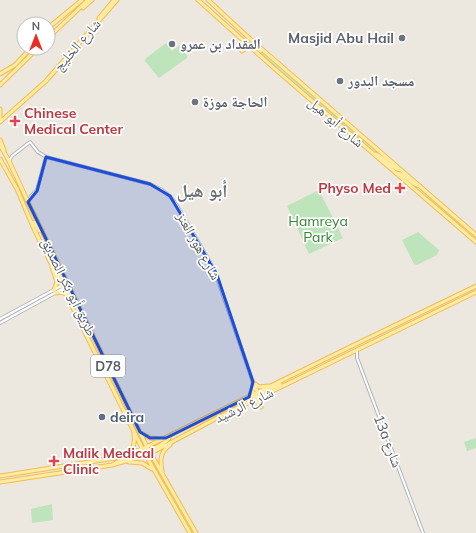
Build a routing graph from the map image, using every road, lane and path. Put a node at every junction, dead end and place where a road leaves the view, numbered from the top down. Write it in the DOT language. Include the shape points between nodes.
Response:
graph roads {
  1 [pos="82,0"];
  2 [pos="88,0"];
  3 [pos="92,0"];
  4 [pos="115,0"];
  5 [pos="198,0"];
  6 [pos="208,0"];
  7 [pos="73,14"];
  8 [pos="56,21"];
  9 [pos="56,30"];
  10 [pos="248,45"];
  11 [pos="242,51"];
  12 [pos="268,54"];
  13 [pos="23,56"];
  14 [pos="30,56"];
  15 [pos="0,74"];
  16 [pos="0,85"];
  17 [pos="0,109"];
  18 [pos="0,121"];
  19 [pos="0,140"];
  20 [pos="0,145"];
  21 [pos="0,150"];
  22 [pos="4,152"];
  23 [pos="374,154"];
  24 [pos="46,157"];
  25 [pos="0,159"];
  26 [pos="9,161"];
  27 [pos="399,173"];
  28 [pos="24,194"];
  29 [pos="32,195"];
  30 [pos="28,202"];
  31 [pos="28,214"];
  32 [pos="42,230"];
  33 [pos="476,235"];
  34 [pos="476,242"];
  35 [pos="47,253"];
  36 [pos="52,264"];
  37 [pos="476,286"];
  38 [pos="64,287"];
  39 [pos="55,291"];
  40 [pos="476,292"];
  41 [pos="67,296"];
  42 [pos="27,302"];
  43 [pos="31,303"];
  44 [pos="0,319"];
  45 [pos="0,323"];
  46 [pos="359,349"];
  47 [pos="291,376"];
  48 [pos="253,382"];
  49 [pos="272,385"];
  50 [pos="257,394"];
  51 [pos="249,397"];
  52 [pos="243,406"];
  53 [pos="261,407"];
  54 [pos="218,418"];
  55 [pos="132,429"];
  56 [pos="140,432"];
  57 [pos="185,435"];
  58 [pos="170,436"];
  59 [pos="166,438"];
  60 [pos="149,450"];
  61 [pos="144,452"];
  62 [pos="124,456"];
  63 [pos="84,463"];
  64 [pos="122,463"];
  65 [pos="112,465"];
  66 [pos="153,470"];
  67 [pos="52,473"];
  68 [pos="163,475"];
  69 [pos="0,476"];
  70 [pos="0,482"];
  71 [pos="190,533"];
  72 [pos="196,533"];
  73 [pos="423,533"];
  1 -- 8 [label="main road"];
  2 -- 7 [label="main road, شارع الخليج"];
  3 -- 7 [label="main road"];
  4 -- 18 [label="main road, شارع الخليج" via="43,84"];
  5 -- 10 [label="main road, شارع أبو هيل"];
  6 -- 12 [label="main road, شارع أبو هيل"];
  7 -- 9 [label="main road, شارع الخليج"];
  10 -- 11 [label="main road"];
  10 -- 12 [label="main road" via="252,44"];
  10 -- 23 [label="main road, شارع أبو هيل"];
  12 -- 27 [label="main road, شارع أبو هيل"];
  13 -- 15 [label="main road"];
  14 -- 16 [label="main road, شارع الخليج"];
  17 -- 18 [label="main road"];
  19 -- 22 [label="main road"];
  20 -- 22 [label="main road, طريق أبو بكر الصديق / D78"];
  21 -- 22 [label="main road"];
  22 -- 26 [label="main road, طريق أبو بكر الصديق / D78"];
  23 -- 27 [label="main road, شارع أبو هيل"];
  23 -- 27 [label="main road" via="380,156"];
  24 -- 26 [label="street, شارع هور العنز" via="30,142"];
  24 -- 29 [label="street" via="37,191"];
  24 -- 48 [label="street, شارع هور العنز" via="150,184 170,196 217,275"];
  25 -- 31 [label="main road, طريق أبو بكر الصديق / D78"];
  26 -- 28 [label="main road, طريق أبو بكر الصديق / D78"];
  27 -- 33 [label="main road" via="420,186"];
  27 -- 34 [label="main road, شارع أبو هيل"];
  28 -- 29 [label="street"];
  28 -- 30 [label="main road, طريق أبو بكر الصديق / D78"];
  29 -- 30 [label="street"];
  30 -- 32 [label="main road, طريق أبو بكر الصديق / D78"];
  31 -- 32 [label="main road" via="39,231"];
  31 -- 35 [label="main road, طريق أبو بكر الصديق / D78"];
  32 -- 38 [label="main road, طريق أبو بكر الصديق / D78"];
  35 -- 36 [label="main road, طريق أبو بكر الصديق / D78"];
  35 -- 38 [label="main road"];
  36 -- 38 [label="main road, طريق أبو بكر الصديق / D78"];
  36 -- 39 [label="main road" via="57,282"];
  37 -- 47 [label="main road, شارع الرشيد"];
  38 -- 39 [label="street"];
  38 -- 41 [label="main road, طريق أبو بكر الصديق / D78"];
  38 -- 56 [label="main road, طريق أبو بكر الصديق / D78" via="83,314"];
  39 -- 41 [label="main road"];
  39 -- 43 [label="street"];
  39 -- 45 [label="street"];
  40 -- 46 [label="main road, شارع الرشيد"];
  41 -- 55 [label="main road, طريق أبو بكر الصديق / D78"];
  42 -- 43 [label="street"];
  43 -- 44 [label="street"];
  46 -- 50 [label="main road, شارع الرشيد"];
  46 -- 73 [label="street, 13a شارع" via="356,352 357,358"];
  47 -- 49 [label="main road, شارع الرشيد"];
  47 -- 50 [label="main road"];
  48 -- 49 [label="main road" via="259,387"];
  48 -- 50 [label="main road"];
  48 -- 51 [label="main road" via="253,391"];
  49 -- 50 [label="main road, شارع الرشيد"];
  50 -- 51 [label="main road, شارع الرشيد"];
  50 -- 52 [label="main road, شارع الرشيد"];
  50 -- 54 [label="main road"];
  51 -- 58 [label="main road, شارع الرشيد"];
  52 -- 53 [label="main road" via="255,402"];
  52 -- 54 [label="main road, شارع الرشيد"];
  54 -- 57 [label="main road, شارع الرشيد"];
  55 -- 61 [label="main road, طريق أبو بكر الصديق / D78"];
  55 -- 62 [label="main road" via="135,440 133,447"];
  56 -- 59 [label="main road" via="154,439"];
  56 -- 60 [label="main road, طريق أبو بكر الصديق / D78"];
  57 -- 60 [label="main road, شارع الرشيد"];
  57 -- 68 [label="main road" via="162,452 160,461"];
  58 -- 59 [label="main road, شارع الرشيد"];
  58 -- 60 [label="main road" via="164,443"];
  59 -- 60 [label="main road, شارع الرشيد"];
  60 -- 61 [label="main road, شارع الرشيد"];
  60 -- 61 [label="main road, شارع الرشيد"];
  60 -- 68 [label="main road, طريق أبو بكر الصديق / D78"];
  61 -- 62 [label="main road, شارع الرشيد"];
  61 -- 64 [label="main road, شارع الرشيد"];
  61 -- 65 [label="main road"];
  61 -- 66 [label="main road, طريق أبو بكر الصديق / D78"];
  62 -- 63 [label="main road, شارع الرشيد"];
  63 -- 67 [label="main road" via="80,467"];
  63 -- 69 [label="main road, شارع الرشيد"];
  64 -- 65 [label="main road, شارع الرشيد"];
  64 -- 66 [label="main road" via="139,462"];
  65 -- 67 [label="main road, شارع الرشيد"];
  66 -- 71 [label="main road, طريق أبو بكر الصديق / D78"];
  67 -- 70 [label="main road, شارع الرشيد"];
  68 -- 72 [label="main road, طريق أبو بكر الصديق / D78"];
}
